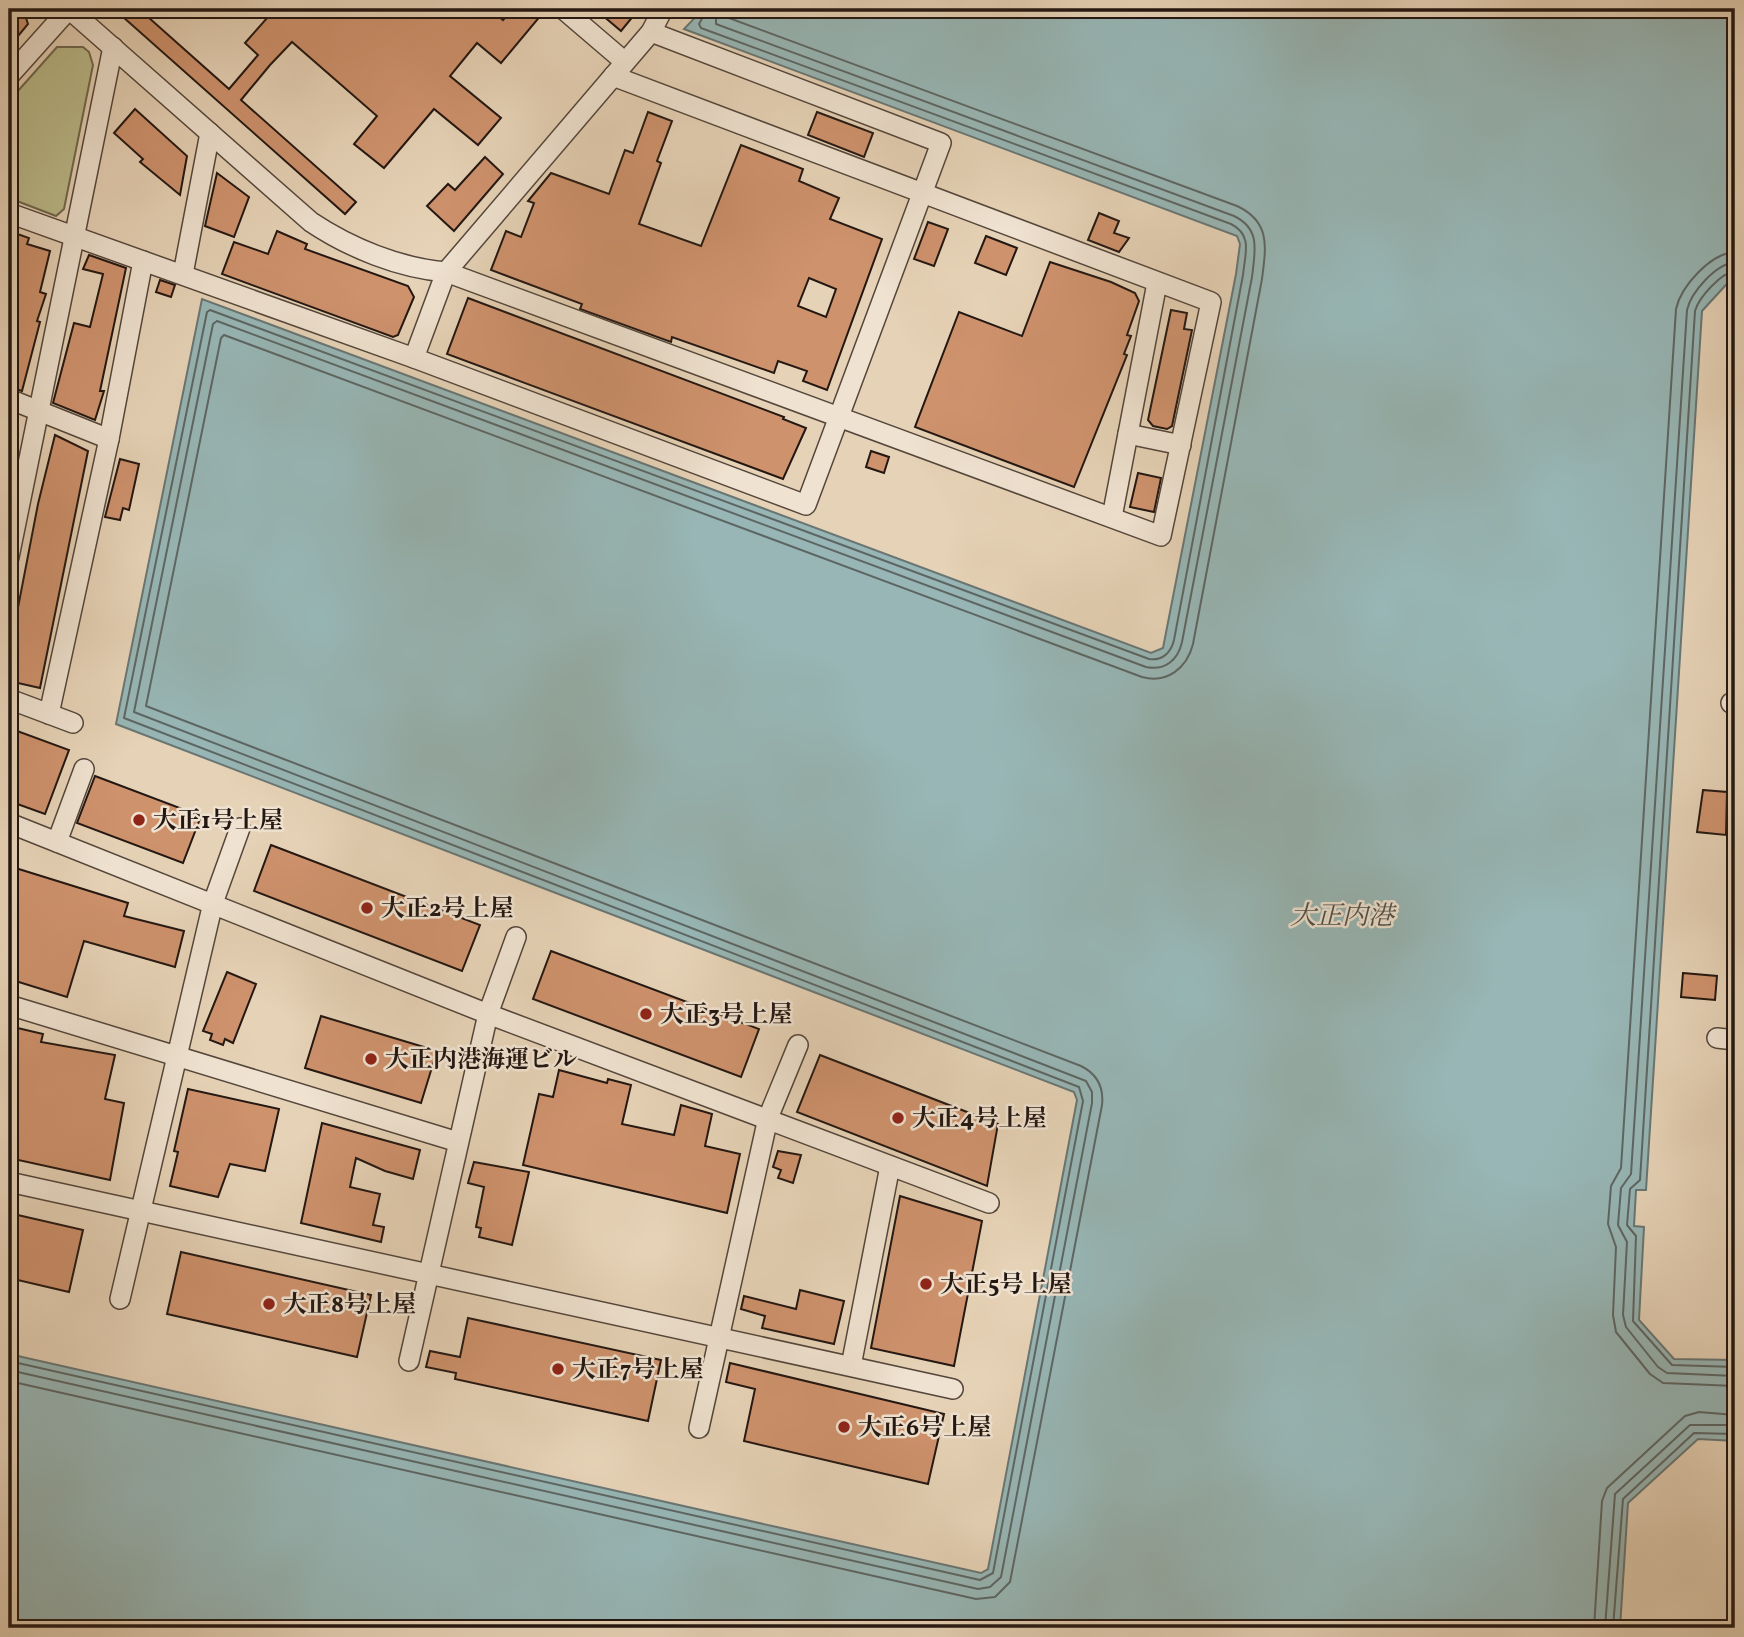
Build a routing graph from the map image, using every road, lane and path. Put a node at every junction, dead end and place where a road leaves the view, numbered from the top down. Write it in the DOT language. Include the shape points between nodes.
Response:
graph roads {
  1 [pos="69,9"];
  2 [pos="563,9"];
  3 [pos="663,9"];
  4 [pos="651,32"];
  5 [pos="113,47"];
  6 [pos="619,69"];
  7 [pos="9,76"];
  8 [pos="210,133"];
  9 [pos="922,192"];
  10 [pos="9,212"];
  11 [pos="73,237"];
  12 [pos="143,261"];
  13 [pos="446,272"];
  14 [pos="183,274"];
  15 [pos="1157,283"];
  16 [pos="415,358"];
  17 [pos="9,399"];
  18 [pos="37,410"];
  19 [pos="838,417"];
  20 [pos="1128,434"];
  21 [pos="109,439"];
  22 [pos="1181,444"];
  23 [pos="1112,517"];
  24 [pos="9,557"];
  25 [pos="9,699"];
  26 [pos="49,714"];
  27 [pos="73,723"];
  28 [pos="84,769"];
  29 [pos="9,823"];
  30 [pos="240,828"];
  31 [pos="57,842"];
  32 [pos="213,903"];
  33 [pos="516,937"];
  34 [pos="9,1005"];
  35 [pos="488,1014"];
  36 [pos="798,1045"];
  37 [pos="177,1055"];
  38 [pos="768,1118"];
  39 [pos="458,1142"];
  40 [pos="890,1166"];
  41 [pos="9,1182"];
  42 [pos="989,1203"];
  43 [pos="140,1213"];
  44 [pos="427,1274"];
  45 [pos="120,1299"];
  46 [pos="721,1338"];
  47 [pos="409,1361"];
  48 [pos="851,1366"];
  49 [pos="953,1388"];
  50 [pos="699,1428"];
  1 -- 5 [label="street"];
  1 -- 7 [label="street"];
  2 -- 6 [label="street"];
  3 -- 4 [label="street"];
  4 -- 6 [label="street"];
  4 -- 9 [label="street" via="941,143"];
  5 -- 8 [label="street"];
  5 -- 11 [label="street"];
  6 -- 9 [label="street"];
  6 -- 13 [label="street"];
  8 -- 13 [label="street" via="334,238 419,270"];
  8 -- 14 [label="street"];
  9 -- 15 [label="street"];
  9 -- 19 [label="street"];
  10 -- 11 [label="street"];
  11 -- 12 [label="street"];
  11 -- 18 [label="street"];
  12 -- 14 [label="street"];
  12 -- 21 [label="street"];
  13 -- 16 [label="street"];
  13 -- 19 [label="street"];
  14 -- 16 [label="street"];
  15 -- 20 [label="street"];
  15 -- 22 [label="street" via="1211,302"];
  16 -- 19 [label="street" via="806,505"];
  17 -- 18 [label="street"];
  18 -- 21 [label="street"];
  18 -- 24 [label="street"];
  19 -- 23 [label="street"];
  20 -- 22 [label="street"];
  20 -- 23 [label="street"];
  21 -- 26 [label="street"];
  22 -- 23 [label="street" via="1161,536"];
  25 -- 26 [label="street"];
  26 -- 27 [label="street"];
  28 -- 31 [label="street"];
  29 -- 31 [label="street"];
  30 -- 32 [label="street"];
  31 -- 32 [label="street"];
  32 -- 35 [label="street"];
  32 -- 37 [label="street"];
  33 -- 35 [label="street"];
  34 -- 37 [label="street"];
  35 -- 38 [label="street"];
  35 -- 39 [label="street"];
  36 -- 38 [label="street"];
  37 -- 39 [label="street"];
  37 -- 43 [label="street"];
  38 -- 40 [label="street"];
  38 -- 46 [label="street"];
  39 -- 44 [label="street"];
  40 -- 42 [label="street"];
  40 -- 48 [label="street"];
  41 -- 43 [label="street"];
  43 -- 44 [label="street"];
  43 -- 45 [label="street"];
  44 -- 46 [label="street"];
  44 -- 47 [label="street"];
  46 -- 48 [label="street"];
  46 -- 50 [label="street"];
  48 -- 49 [label="street"];
}
